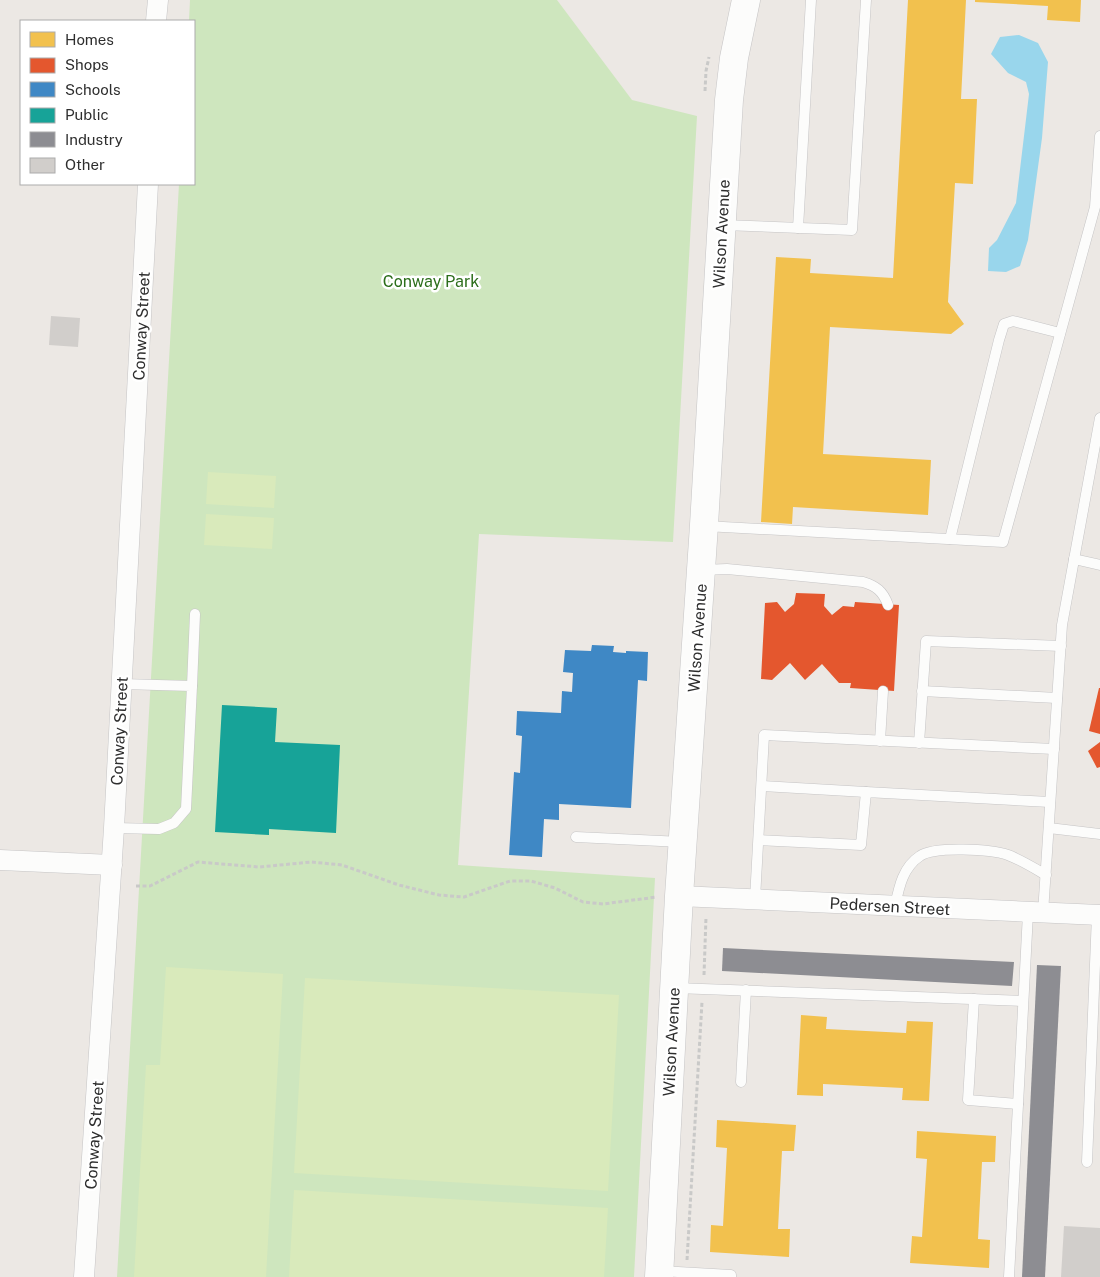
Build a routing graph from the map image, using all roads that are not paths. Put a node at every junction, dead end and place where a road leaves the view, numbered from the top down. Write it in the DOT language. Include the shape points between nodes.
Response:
graph roads {
  1 [pos="158,0"];
  2 [pos="746,0"];
  3 [pos="811,0"];
  4 [pos="866,0"];
  5 [pos="156,20"];
  6 [pos="1100,136"];
  7 [pos="148,185"];
  8 [pos="722,225"];
  9 [pos="798,228"];
  10 [pos="1060,332"];
  11 [pos="1100,418"];
  12 [pos="704,526"];
  13 [pos="950,539"];
  14 [pos="1074,559"];
  15 [pos="1100,565"];
  16 [pos="702,570"];
  17 [pos="888,605"];
  18 [pos="196,614"];
  19 [pos="1061,646"];
  20 [pos="122,684"];
  21 [pos="192,686"];
  22 [pos="883,691"];
  23 [pos="922,691"];
  24 [pos="1058,698"];
  25 [pos="880,741"];
  26 [pos="919,743"];
  27 [pos="1054,749"];
  28 [pos="762,786"];
  29 [pos="866,792"];
  30 [pos="1050,802"];
  31 [pos="114,828"];
  32 [pos="1049,828"];
  33 [pos="1100,834"];
  34 [pos="576,837"];
  35 [pos="759,840"];
  36 [pos="683,842"];
  37 [pos="0,860"];
  38 [pos="112,865"];
  39 [pos="1046,875"];
  40 [pos="679,896"];
  41 [pos="755,899"];
  42 [pos="895,906"];
  43 [pos="1036,913"];
  44 [pos="1099,915"];
  45 [pos="674,988"];
  46 [pos="746,990"];
  47 [pos="974,999"];
  48 [pos="1023,1001"];
  49 [pos="741,1082"];
  50 [pos="1018,1104"];
  51 [pos="1087,1162"];
  52 [pos="659,1274"];
  53 [pos="84,1277"];
  54 [pos="731,1277"];
  55 [pos="1009,1277"];
  1 -- 5 [label="street"];
  2 -- 8 [label="street, Wilson Avenue" via="729,100"];
  3 -- 9 [label="lane"];
  4 -- 9 [label="lane" via="852,230"];
  6 -- 10 [label="lane" via="1095,207"];
  7 -- 20 [label="street, Conway Street"];
  8 -- 9 [label="lane"];
  8 -- 12 [label="street, Wilson Avenue"];
  10 -- 13 [label="lane" via="1003,542"];
  10 -- 13 [label="lane" via="1013,321 1004,324"];
  11 -- 14 [label="lane"];
  12 -- 13 [label="lane"];
  12 -- 16 [label="street, Wilson Avenue"];
  14 -- 15 [label="lane"];
  14 -- 19 [label="lane"];
  16 -- 17 [label="lane" via="727,569 863,582 884,594"];
  16 -- 36 [label="street, Wilson Avenue"];
  18 -- 21 [label="lane"];
  19 -- 23 [label="lane" via="926,641"];
  19 -- 24 [label="lane"];
  20 -- 21 [label="lane"];
  20 -- 31 [label="street, Conway Street"];
  21 -- 31 [label="lane" via="186,809 174,823 159,829"];
  22 -- 25 [label="lane"];
  23 -- 24 [label="lane"];
  23 -- 26 [label="lane"];
  24 -- 27 [label="lane"];
  25 -- 26 [label="lane"];
  25 -- 28 [label="lane" via="764,735"];
  26 -- 27 [label="lane"];
  27 -- 30 [label="lane"];
  28 -- 29 [label="lane"];
  28 -- 35 [label="lane"];
  29 -- 30 [label="lane"];
  29 -- 35 [label="lane" via="861,845"];
  30 -- 32 [label="lane"];
  31 -- 38 [label="street, Conway Street"];
  32 -- 33 [label="lane"];
  32 -- 39 [label="lane"];
  34 -- 36 [label="lane"];
  35 -- 41 [label="lane"];
  36 -- 40 [label="street, Wilson Avenue"];
  37 -- 38 [label="street"];
  38 -- 53 [label="street, Conway Street"];
  39 -- 42 [label="lane" via="996,852 930,851 920,856 904,874"];
  39 -- 43 [label="lane"];
  40 -- 41 [label="street, Pedersen Street"];
  40 -- 45 [label="street, Wilson Avenue"];
  41 -- 42 [label="street, Pedersen Street"];
  42 -- 43 [label="street, Pedersen Street"];
  43 -- 44 [label="street, Pedersen Street"];
  43 -- 48 [label="lane"];
  44 -- 51 [label="lane"];
  45 -- 46 [label="lane"];
  45 -- 52 [label="street, Wilson Avenue"];
  46 -- 47 [label="lane"];
  46 -- 49 [label="lane"];
  47 -- 48 [label="lane"];
  47 -- 50 [label="lane" via="968,1100"];
  48 -- 50 [label="lane"];
  50 -- 55 [label="lane"];
  52 -- 54 [label="lane" via="687,1272"];
}
